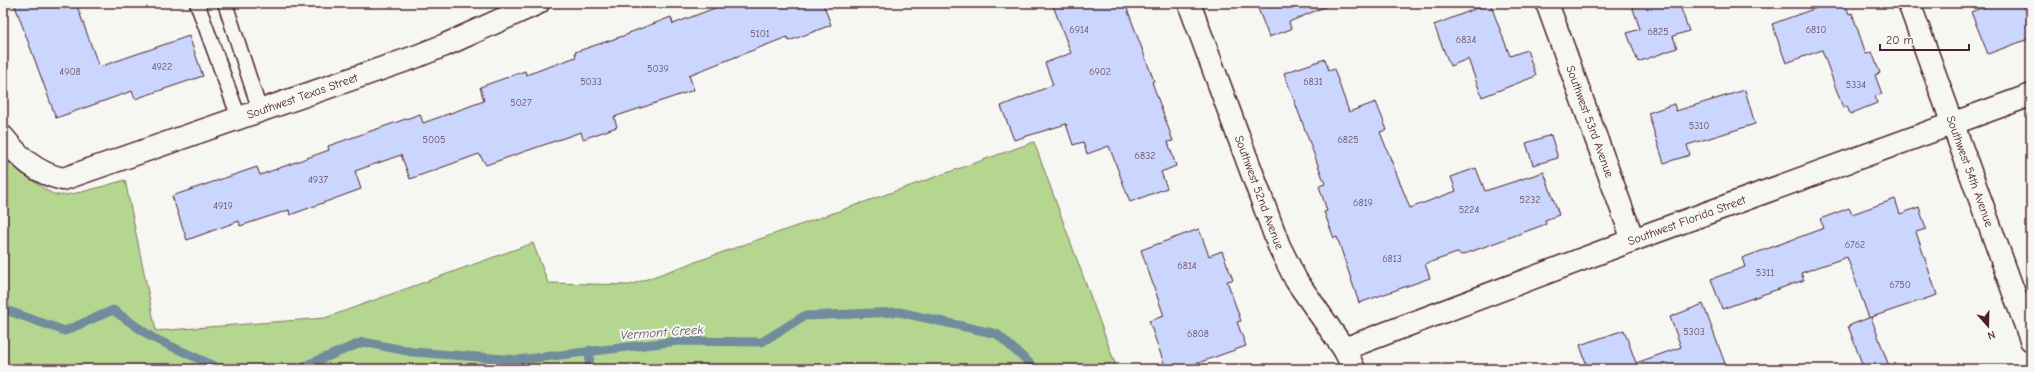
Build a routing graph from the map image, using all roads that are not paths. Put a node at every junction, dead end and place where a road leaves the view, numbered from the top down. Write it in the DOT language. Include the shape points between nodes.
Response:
graph roads {
  1 [pos="197,3"];
  2 [pos="225,3"];
  3 [pos="538,3"];
  4 [pos="1188,3"];
  5 [pos="1547,3"];
  6 [pos="1909,3"];
  7 [pos="2031,95"];
  8 [pos="260,111"];
  9 [pos="239,118"];
  10 [pos="1953,124"];
  11 [pos="3,137"];
  12 [pos="1633,240"];
  13 [pos="2031,340"];
  14 [pos="1344,349"];
  15 [pos="1354,369"];
  1 -- 9 [label="lane"];
  2 -- 8 [label="lane"];
  3 -- 8 [label="street, Southwest Texas Street" via="445,45"];
  4 -- 14 [label="street, Southwest 52nd Avenue" via="1279,246 1300,285"];
  5 -- 12 [label="street, Southwest 53rd Avenue"];
  6 -- 10 [label="street, Southwest 54th Avenue"];
  7 -- 10 [label="street, Southwest Florida Street"];
  8 -- 9 [label="street, Southwest Texas Street"];
  9 -- 11 [label="street, Southwest Texas Street" via="63,179 46,176 29,164"];
  10 -- 12 [label="street, Southwest Florida Street"];
  10 -- 13 [label="street, Southwest 54th Avenue"];
  12 -- 14 [label="street, Southwest Florida Street"];
  14 -- 15 [label="street, Southwest 52nd Avenue"];
}
